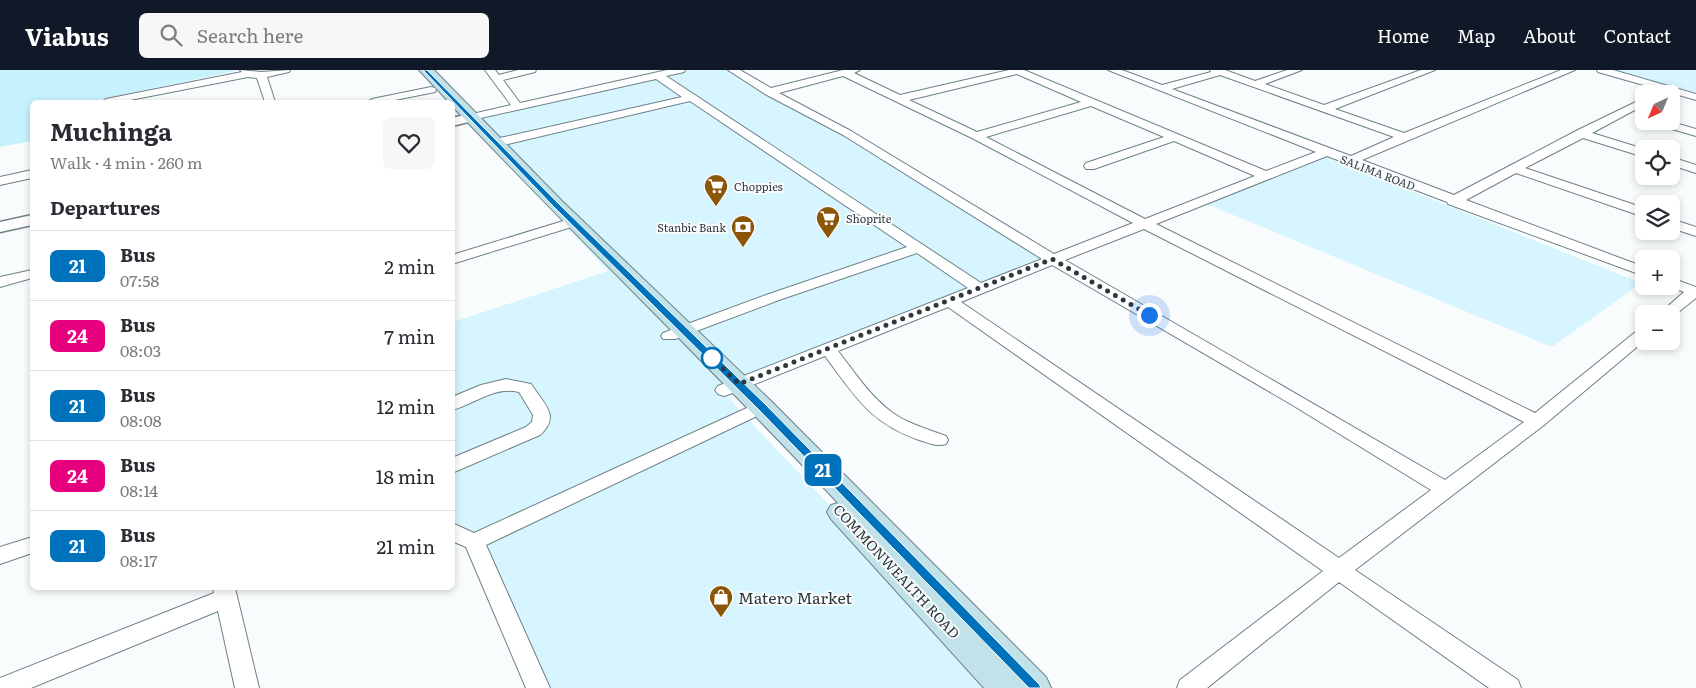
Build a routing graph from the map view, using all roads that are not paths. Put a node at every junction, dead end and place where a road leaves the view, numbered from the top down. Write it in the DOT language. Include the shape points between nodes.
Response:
graph roads {
  1 [pos="285,70"];
  2 [pos="412,70"];
  3 [pos="531,70"];
  4 [pos="680,70"];
  5 [pos="733,70"];
  6 [pos="1113,70"];
  7 [pos="1297,70"];
  8 [pos="1430,70"];
  9 [pos="1570,70"];
  10 [pos="1602,70"];
  11 [pos="850,71"];
  12 [pos="1017,71"];
  13 [pos="1218,71"];
  14 [pos="246,72"];
  15 [pos="494,74"];
  16 [pos="261,75"];
  17 [pos="657,75"];
  18 [pos="428,80"];
  19 [pos="1256,84"];
  20 [pos="1656,85"];
  21 [pos="1163,88"];
  22 [pos="770,92"];
  23 [pos="1680,92"];
  24 [pos="1696,97"];
  25 [pos="156,98"];
  26 [pos="690,98"];
  27 [pos="898,99"];
  28 [pos="131,100"];
  29 [pos="269,100"];
  30 [pos="377,100"];
  31 [pos="444,100"];
  32 [pos="444,100"];
  33 [pos="1093,102"];
  34 [pos="1635,106"];
  35 [pos="518,107"];
  36 [pos="1324,109"];
  37 [pos="1622,112"];
  38 [pos="456,115"];
  39 [pos="1635,116"];
  40 [pos="1680,128"];
  41 [pos="1580,133"];
  42 [pos="1696,133"];
  43 [pos="976,136"];
  44 [pos="1175,137"];
  45 [pos="1404,137"];
  46 [pos="495,143"];
  47 [pos="1635,150"];
  48 [pos="1326,152"];
  49 [pos="1350,161"];
  50 [pos="1680,164"];
  51 [pos="1090,166"];
  52 [pos="1516,169"];
  53 [pos="1696,169"];
  54 [pos="30,174"];
  55 [pos="1266,176"];
  56 [pos="0,181"];
  57 [pos="1453,200"];
  58 [pos="1635,210"];
  59 [pos="30,220"];
  60 [pos="1143,223"];
  61 [pos="567,224"];
  62 [pos="1680,226"];
  63 [pos="0,227"];
  64 [pos="1696,232"];
  65 [pos="918,248"];
  66 [pos="455,259"];
  67 [pos="1052,259"];
  68 [pos="1635,269"];
  69 [pos="30,274"];
  70 [pos="0,282"];
  71 [pos="1680,286"];
  72 [pos="979,288"];
  73 [pos="1696,292"];
  74 [pos="950,301"];
  75 [pos="1679,305"];
  76 [pos="676,333"];
  77 [pos="1635,340"];
  78 [pos="828,349"];
  79 [pos="732,387"];
  80 [pos="455,403"];
  81 [pos="749,413"];
  82 [pos="1537,421"];
  83 [pos="939,440"];
  84 [pos="455,465"];
  85 [pos="1448,490"];
  86 [pos="455,532"];
  87 [pos="474,542"];
  88 [pos="30,546"];
  89 [pos="0,556"];
  90 [pos="1339,570"];
  91 [pos="225,593"];
  92 [pos="4,688"];
  93 [pos="247,688"];
  94 [pos="538,688"];
  95 [pos="1005,688"];
  96 [pos="1034,688"];
  97 [pos="1189,688"];
  98 [pos="1509,688"];
  1 -- 16 [label="street"];
  2 -- 18 [label="main road, COMMONWEALTH ROAD"];
  3 -- 15 [label="street"];
  4 -- 17 [label="street"];
  5 -- 22 [label="street"];
  6 -- 21 [label="street, SALIMA ROAD"];
  7 -- 19 [label="street"];
  8 -- 36 [label="street"];
  9 -- 45 [label="street"];
  10 -- 20 [label="street"];
  11 -- 22 [label="street"];
  11 -- 27 [label="street"];
  12 -- 27 [label="street"];
  12 -- 33 [label="street"];
  13 -- 19 [label="street"];
  13 -- 21 [label="street"];
  14 -- 16 [label="street"];
  14 -- 25 [label="street"];
  15 -- 35 [label="street"];
  16 -- 29 [label="street"];
  17 -- 26 [label="street"];
  17 -- 35 [label="street"];
  18 -- 30 [label="street"];
  18 -- 31 [label="main road, COMMONWEALTH ROAD"];
  18 -- 32 [label="main road, COMMONWEALTH ROAD"];
  19 -- 36 [label="street"];
  21 -- 48 [label="street, SALIMA ROAD"];
  22 -- 67 [label="street" via="847,133"];
  23 -- 24 [label="street"];
  25 -- 28 [label="street"];
  26 -- 46 [label="street"];
  26 -- 65 [label="street"];
  27 -- 43 [label="street"];
  33 -- 43 [label="street"];
  33 -- 44 [label="street"];
  34 -- 37 [label="street"];
  35 -- 38 [label="street"];
  36 -- 45 [label="street"];
  37 -- 39 [label="street"];
  37 -- 41 [label="street"];
  38 -- 46 [label="main road, COMMONWEALTH ROAD"];
  38 -- 61 [label="main road, COMMONWEALTH ROAD"];
  40 -- 42 [label="street"];
  41 -- 47 [label="street"];
  41 -- 52 [label="street"];
  43 -- 60 [label="street"];
  44 -- 51 [label="street"];
  44 -- 55 [label="street"];
  45 -- 49 [label="street"];
  46 -- 61 [label="main road, COMMONWEALTH ROAD"];
  48 -- 49 [label="street, SALIMA ROAD"];
  48 -- 55 [label="street"];
  49 -- 57 [label="street, SALIMA ROAD"];
  50 -- 53 [label="street"];
  52 -- 57 [label="street"];
  52 -- 58 [label="street"];
  54 -- 56 [label="street"];
  55 -- 60 [label="street"];
  57 -- 68 [label="street, SALIMA ROAD"];
  59 -- 63 [label="street"];
  60 -- 67 [label="street"];
  60 -- 82 [label="street"];
  61 -- 66 [label="street"];
  61 -- 76 [label="main road, COMMONWEALTH ROAD"];
  62 -- 64 [label="street"];
  65 -- 72 [label="street"];
  65 -- 76 [label="street"];
  67 -- 72 [label="street"];
  67 -- 85 [label="street"];
  69 -- 70 [label="street"];
  71 -- 73 [label="street"];
  72 -- 74 [label="street"];
  73 -- 75 [label="street"];
  74 -- 78 [label="street"];
  74 -- 90 [label="street"];
  76 -- 79 [label="main road, COMMONWEALTH ROAD"];
  77 -- 82 [label="street"];
  78 -- 79 [label="street"];
  78 -- 83 [label="street" via="847,376 886,417"];
  79 -- 81 [label="main road, COMMONWEALTH ROAD"];
  79 -- 96 [label="main road, COMMONWEALTH ROAD"];
  80 -- 84 [label="street" via="508,383 525,388 542,415 541,424 528,434"];
  81 -- 87 [label="street"];
  81 -- 95 [label="main road, COMMONWEALTH ROAD"];
  82 -- 85 [label="street"];
  85 -- 90 [label="street"];
  86 -- 87 [label="street"];
  87 -- 94 [label="street"];
  88 -- 89 [label="street"];
  90 -- 97 [label="street"];
  90 -- 98 [label="street"];
  91 -- 92 [label="street"];
  91 -- 93 [label="street"];
}
